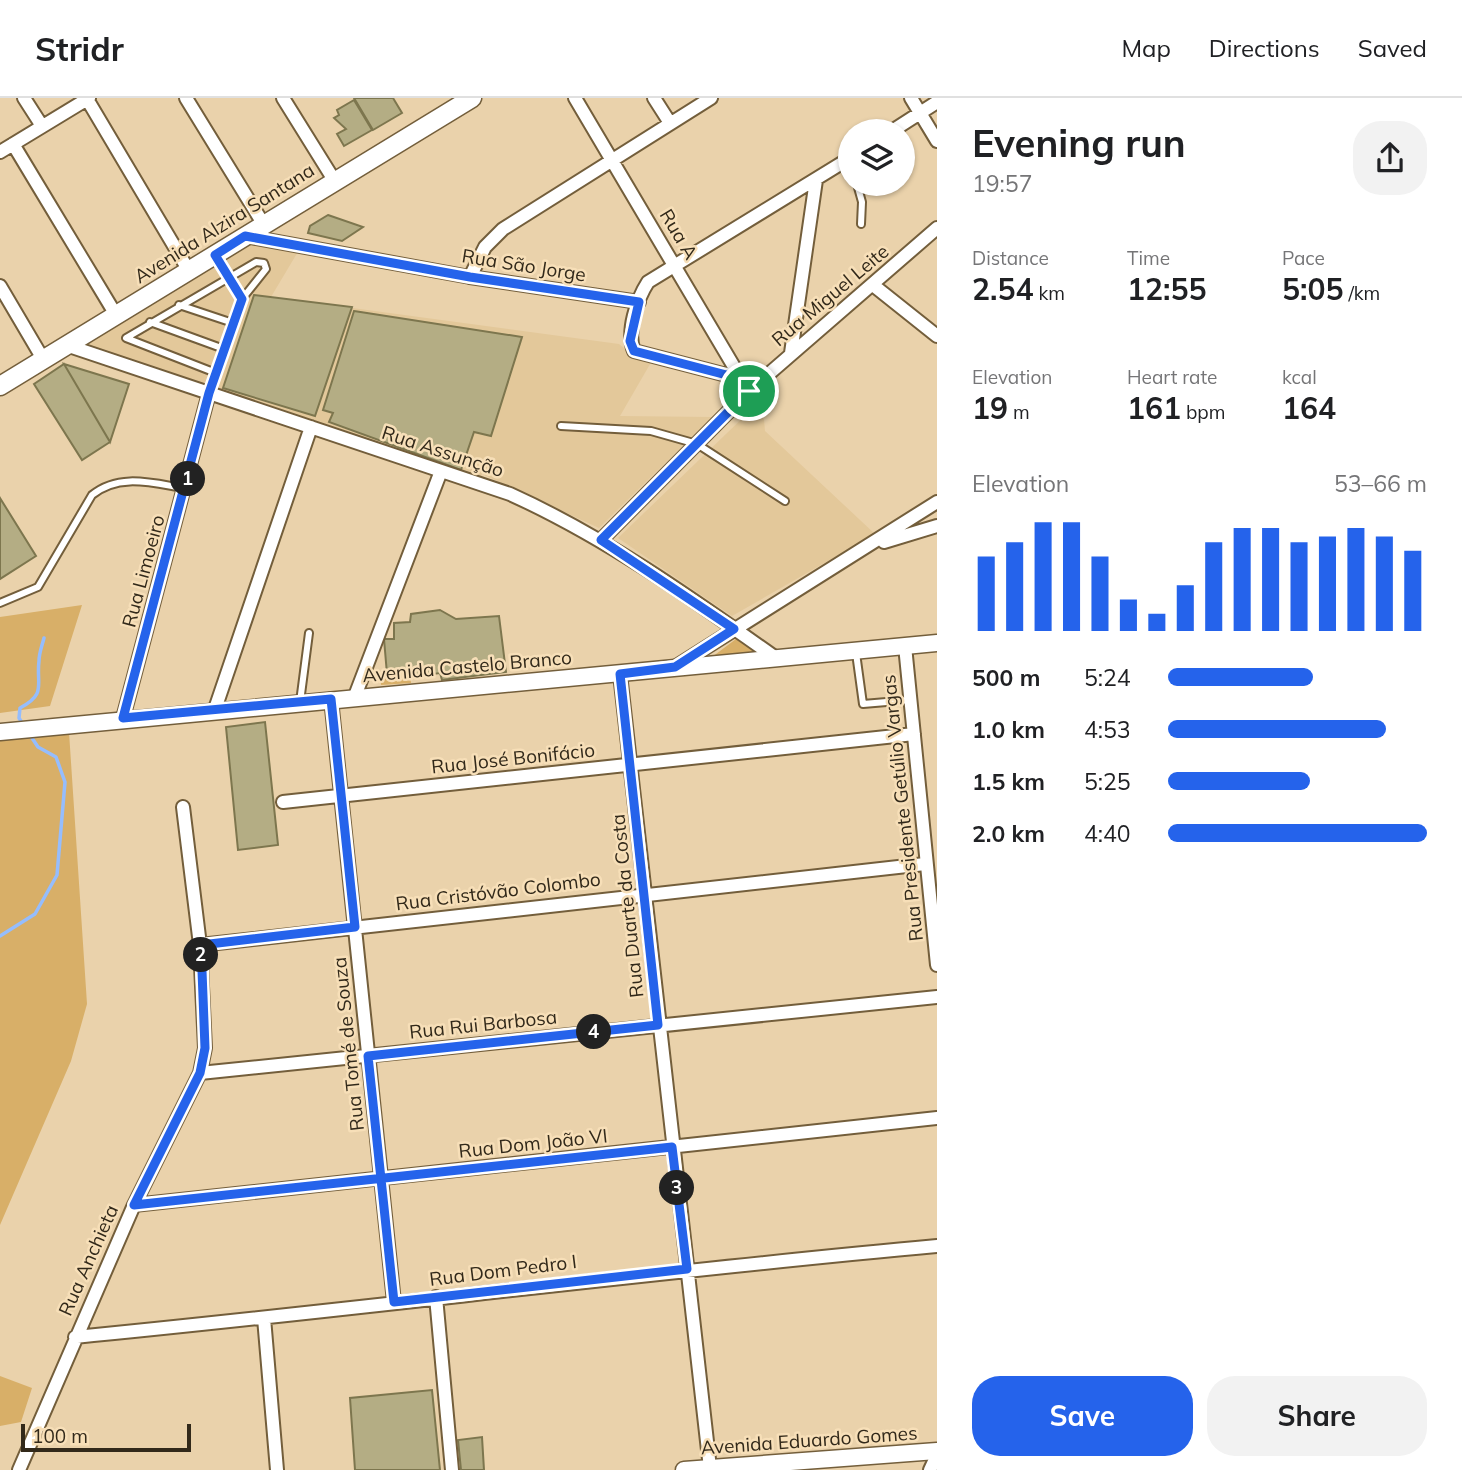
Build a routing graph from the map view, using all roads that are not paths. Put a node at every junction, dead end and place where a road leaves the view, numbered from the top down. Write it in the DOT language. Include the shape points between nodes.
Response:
graph roads {
  1 [pos="23,98"];
  2 [pos="186,98"];
  3 [pos="283,98"];
  4 [pos="472,98"];
  5 [pos="575,98"];
  6 [pos="654,98"];
  7 [pos="711,98"];
  8 [pos="911,98"];
  9 [pos="88,99"];
  10 [pos="937,102"];
  11 [pos="920,113"];
  12 [pos="911,119"];
  13 [pos="670,123"];
  14 [pos="42,126"];
  15 [pos="937,141"];
  16 [pos="13,144"];
  17 [pos="0,152"];
  18 [pos="612,160"];
  19 [pos="838,168"];
  20 [pos="334,180"];
  21 [pos="816,180"];
  22 [pos="860,196"];
  23 [pos="861,223"];
  24 [pos="264,225"];
  25 [pos="937,228"];
  26 [pos="245,236"];
  27 [pos="215,255"];
  28 [pos="676,266"];
  29 [pos="189,271"];
  30 [pos="470,277"];
  31 [pos="227,279"];
  32 [pos="873,285"];
  33 [pos="0,286"];
  34 [pos="242,299"];
  35 [pos="639,302"];
  36 [pos="179,305"];
  37 [pos="117,314"];
  38 [pos="150,322"];
  39 [pos="233,323"];
  40 [pos="937,336"];
  41 [pos="66,345"];
  42 [pos="224,349"];
  43 [pos="791,353"];
  44 [pos="43,359"];
  45 [pos="216,373"];
  46 [pos="742,379"];
  47 [pos="0,386"];
  48 [pos="749,391"];
  49 [pos="209,393"];
  50 [pos="561,426"];
  51 [pos="311,427"];
  52 [pos="697,444"];
  53 [pos="441,471"];
  54 [pos="185,489"];
  55 [pos="785,500"];
  56 [pos="937,502"];
  57 [pos="937,526"];
  58 [pos="601,540"];
  59 [pos="867,548"];
  60 [pos="0,603"];
  61 [pos="734,629"];
  62 [pos="309,634"];
  63 [pos="937,643"];
  64 [pos="905,646"];
  65 [pos="856,651"];
  66 [pos="776,658"];
  67 [pos="675,667"];
  68 [pos="620,674"];
  69 [pos="355,696"];
  70 [pos="331,699"];
  71 [pos="910,699"];
  72 [pos="300,702"];
  73 [pos="215,709"];
  74 [pos="123,718"];
  75 [pos="0,732"];
  76 [pos="914,734"];
  77 [pos="631,765"];
  78 [pos="341,796"];
  79 [pos="283,802"];
  80 [pos="183,807"];
  81 [pos="925,864"];
  82 [pos="646,893"];
  83 [pos="355,927"];
  84 [pos="201,945"];
  85 [pos="937,965"];
  86 [pos="937,997"];
  87 [pos="658,1025"];
  88 [pos="368,1056"];
  89 [pos="200,1073"];
  90 [pos="937,1118"];
  91 [pos="672,1147"];
  92 [pos="381,1178"];
  93 [pos="134,1205"];
  94 [pos="937,1246"];
  95 [pos="687,1269"];
  96 [pos="436,1297"];
  97 [pos="394,1302"];
  98 [pos="264,1318"];
  99 [pos="75,1337"];
  100 [pos="937,1453"];
  101 [pos="701,1469"];
  102 [pos="19,1470"];
  103 [pos="276,1470"];
  104 [pos="452,1470"];
  105 [pos="684,1470"];
  106 [pos="930,1470"];
  1 -- 14 [label="street"];
  2 -- 24 [label="street"];
  3 -- 20 [label="street"];
  4 -- 20 [label="main road, Avenida Alzira Santana"];
  5 -- 18 [label="street, Rua A"];
  6 -- 13 [label="street"];
  7 -- 13 [label="street"];
  8 -- 11 [label="street"];
  9 -- 14 [label="street"];
  9 -- 29 [label="street"];
  10 -- 11 [label="street"];
  11 -- 12 [label="street"];
  11 -- 15 [label="street"];
  13 -- 18 [label="street"];
  14 -- 16 [label="street"];
  16 -- 17 [label="street"];
  16 -- 37 [label="street"];
  18 -- 28 [label="street, Rua A"];
  18 -- 30 [label="street" via="503,229 485,247"];
  19 -- 21 [label="street"];
  20 -- 24 [label="main road, Avenida Alzira Santana"];
  21 -- 28 [label="street"];
  21 -- 43 [label="street"];
  22 -- 23 [label="lane"];
  24 -- 26 [label="main road, Avenida Alzira Santana"];
  25 -- 32 [label="street, Rua Miguel Leite"];
  26 -- 27 [label="main road, Avenida Alzira Santana"];
  26 -- 30 [label="street, Rua São Jorge"];
  27 -- 29 [label="main road, Avenida Alzira Santana"];
  27 -- 31 [label="lane"];
  28 -- 35 [label="street" via="648,282"];
  28 -- 46 [label="street, Rua A"];
  29 -- 37 [label="main road, Avenida Alzira Santana"];
  30 -- 35 [label="street, Rua São Jorge"];
  31 -- 34 [label="lane"];
  31 -- 34 [label="lane" via="264,262 266,269"];
  31 -- 36 [label="lane"];
  32 -- 40 [label="street"];
  32 -- 43 [label="street, Rua Miguel Leite"];
  33 -- 44 [label="street"];
  34 -- 39 [label="lane"];
  35 -- 46 [label="street" via="630,341 634,351"];
  36 -- 38 [label="lane"];
  36 -- 39 [label="lane"];
  37 -- 41 [label="main road, Avenida Alzira Santana"];
  38 -- 42 [label="lane"];
  38 -- 45 [label="lane" via="127,335 128,341"];
  39 -- 42 [label="lane"];
  41 -- 44 [label="main road, Avenida Alzira Santana"];
  41 -- 49 [label="street, Rua Assunção"];
  42 -- 45 [label="lane"];
  43 -- 48 [label="street, Rua Miguel Leite"];
  44 -- 47 [label="main road, Avenida Alzira Santana"];
  45 -- 49 [label="lane"];
  46 -- 48 [label="street, Rua A"];
  48 -- 52 [label="street, Rua Miguel Leite"];
  49 -- 51 [label="street, Rua Assunção"];
  49 -- 54 [label="street, Rua Limoeiro"];
  50 -- 52 [label="lane" via="651,430"];
  51 -- 53 [label="street, Rua Assunção"];
  51 -- 73 [label="street"];
  52 -- 55 [label="lane"];
  52 -- 58 [label="street, Rua Miguel Leite"];
  53 -- 58 [label="street, Rua Assunção" via="510,494"];
  53 -- 69 [label="street"];
  54 -- 60 [label="lane" via="130,480 102,487 92,495 38,587"];
  54 -- 74 [label="street, Rua Limoeiro"];
  56 -- 59 [label="street"];
  57 -- 59 [label="street"];
  58 -- 61 [label="street, Rua Assunção"];
  59 -- 61 [label="street"];
  61 -- 66 [label="street, Rua Assunção"];
  61 -- 67 [label="street"];
  62 -- 72 [label="lane"];
  63 -- 64 [label="street, Avenida Castelo Branco"];
  64 -- 65 [label="street, Avenida Castelo Branco"];
  64 -- 71 [label="street, Rua Presidente Getúlio Vargas"];
  65 -- 66 [label="street, Avenida Castelo Branco"];
  65 -- 71 [label="lane" via="863,704"];
  66 -- 67 [label="street, Avenida Castelo Branco"];
  67 -- 68 [label="street, Avenida Castelo Branco"];
  68 -- 69 [label="street, Avenida Castelo Branco"];
  68 -- 77 [label="street, Rua Duarte da Costa"];
  69 -- 70 [label="street, Avenida Castelo Branco"];
  70 -- 72 [label="street, Avenida Castelo Branco"];
  70 -- 78 [label="street, Rua Tomé de Souza"];
  71 -- 76 [label="street, Rua Presidente Getúlio Vargas"];
  72 -- 73 [label="street, Avenida Castelo Branco"];
  73 -- 74 [label="street, Avenida Castelo Branco"];
  74 -- 75 [label="street, Avenida Castelo Branco"];
  76 -- 77 [label="street, Rua José Bonifácio"];
  76 -- 81 [label="street, Rua Presidente Getúlio Vargas"];
  77 -- 78 [label="street, Rua José Bonifácio"];
  77 -- 82 [label="street, Rua Duarte da Costa"];
  78 -- 79 [label="street, Rua José Bonifácio"];
  78 -- 83 [label="street, Rua Tomé de Souza"];
  80 -- 84 [label="street, Rua Anchieta"];
  81 -- 82 [label="street, Rua Cristóvão Colombo"];
  81 -- 85 [label="street, Rua Presidente Getúlio Vargas"];
  82 -- 83 [label="street, Rua Cristóvão Colombo"];
  82 -- 87 [label="street, Rua Duarte da Costa"];
  83 -- 84 [label="street, Rua Cristóvão Colombo"];
  83 -- 88 [label="street, Rua Tomé de Souza"];
  84 -- 89 [label="street, Rua Anchieta" via="205,1048"];
  86 -- 87 [label="street, Rua Rui Barbosa"];
  87 -- 88 [label="street, Rua Rui Barbosa"];
  87 -- 91 [label="street, Rua Duarte da Costa"];
  88 -- 89 [label="street, Rua Rui Barbosa"];
  88 -- 92 [label="street, Rua Tomé de Souza"];
  89 -- 93 [label="street, Rua Anchieta"];
  90 -- 91 [label="street, Rua Dom João VI"];
  91 -- 92 [label="street, Rua Dom João VI"];
  91 -- 95 [label="street, Rua Duarte da Costa"];
  92 -- 93 [label="street, Rua Dom João VI"];
  92 -- 97 [label="street, Rua Tomé de Souza"];
  93 -- 99 [label="street, Rua Anchieta"];
  94 -- 95 [label="street, Rua Dom Pedro I"];
  95 -- 96 [label="street, Rua Dom Pedro I"];
  95 -- 101 [label="street, Rua Duarte da Costa"];
  96 -- 97 [label="street, Rua Dom Pedro I"];
  96 -- 104 [label="street"];
  97 -- 98 [label="street, Rua Dom Pedro I"];
  98 -- 99 [label="street, Rua Dom Pedro I"];
  98 -- 103 [label="street"];
  99 -- 102 [label="street, Rua Anchieta"];
  100 -- 101 [label="street, Avenida Eduardo Gomes"];
  100 -- 106 [label="street"];
  101 -- 105 [label="street, Avenida Eduardo Gomes"];
}
